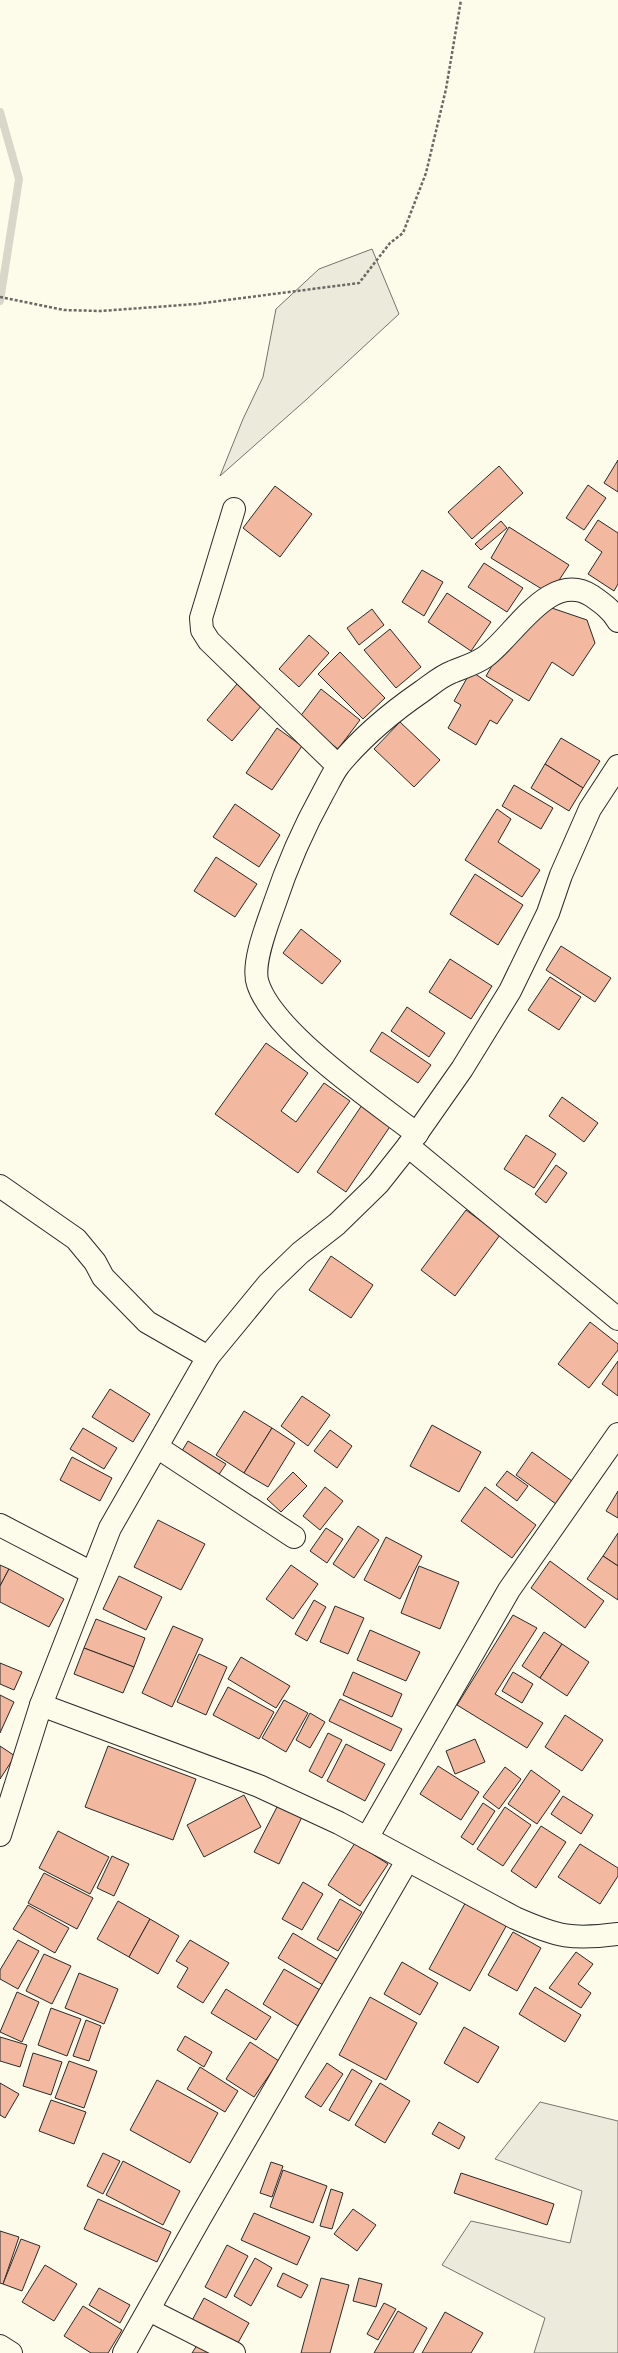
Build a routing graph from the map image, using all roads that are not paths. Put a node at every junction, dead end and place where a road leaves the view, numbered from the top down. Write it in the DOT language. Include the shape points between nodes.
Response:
graph roads {
  1 [pos="234,509"];
  2 [pos="618,621"];
  3 [pos="338,766"];
  4 [pos="618,766"];
  5 [pos="412,1140"];
  6 [pos="0,1186"];
  7 [pos="618,1319"];
  8 [pos="208,1357"];
  9 [pos="618,1434"];
  10 [pos="157,1447"];
  11 [pos="0,1525"];
  12 [pos="294,1537"];
  13 [pos="92,1573"];
  14 [pos="41,1705"];
  15 [pos="4,1809"];
  16 [pos="0,1835"];
  17 [pos="367,1838"];
  18 [pos="407,1861"];
  19 [pos="618,1934"];
  20 [pos="149,2310"];
  21 [pos="0,2346"];
  22 [pos="10,2353"];
  23 [pos="124,2353"];
  24 [pos="234,2353"];
  1 -- 3 [label="street" via="201,618 202,630 209,641"];
  2 -- 3 [label="street" via="613,612 586,592 572,588 556,592 536,606 493,651 475,664 450,672 395,711"];
  3 -- 5 [label="street" via="297,842 282,880 258,958 257,982 264,999 279,1019"];
  4 -- 5 [label="street" via="590,808 561,875 548,913 510,991 462,1069"];
  5 -- 7 [label="street"];
  5 -- 8 [label="street" via="378,1184 337,1224 300,1253 268,1284"];
  6 -- 8 [label="street" via="76,1239 95,1262 103,1277 147,1322"];
  8 -- 10 [label="street"];
  9 -- 17 [label="street" via="509,1590"];
  10 -- 12 [label="street"];
  10 -- 13 [label="street" via="110,1528"];
  11 -- 13 [label="street"];
  13 -- 14 [label="street"];
  14 -- 15 [label="street"];
  14 -- 17 [label="street" via="259,1786"];
  15 -- 16 [label="street"];
  17 -- 18 [label="street"];
  18 -- 19 [label="street" via="543,1930 564,1937 582,1938"];
  18 -- 20 [label="street"];
  20 -- 23 [label="street"];
  20 -- 24 [label="street"];
  21 -- 22 [label="street"];
}
